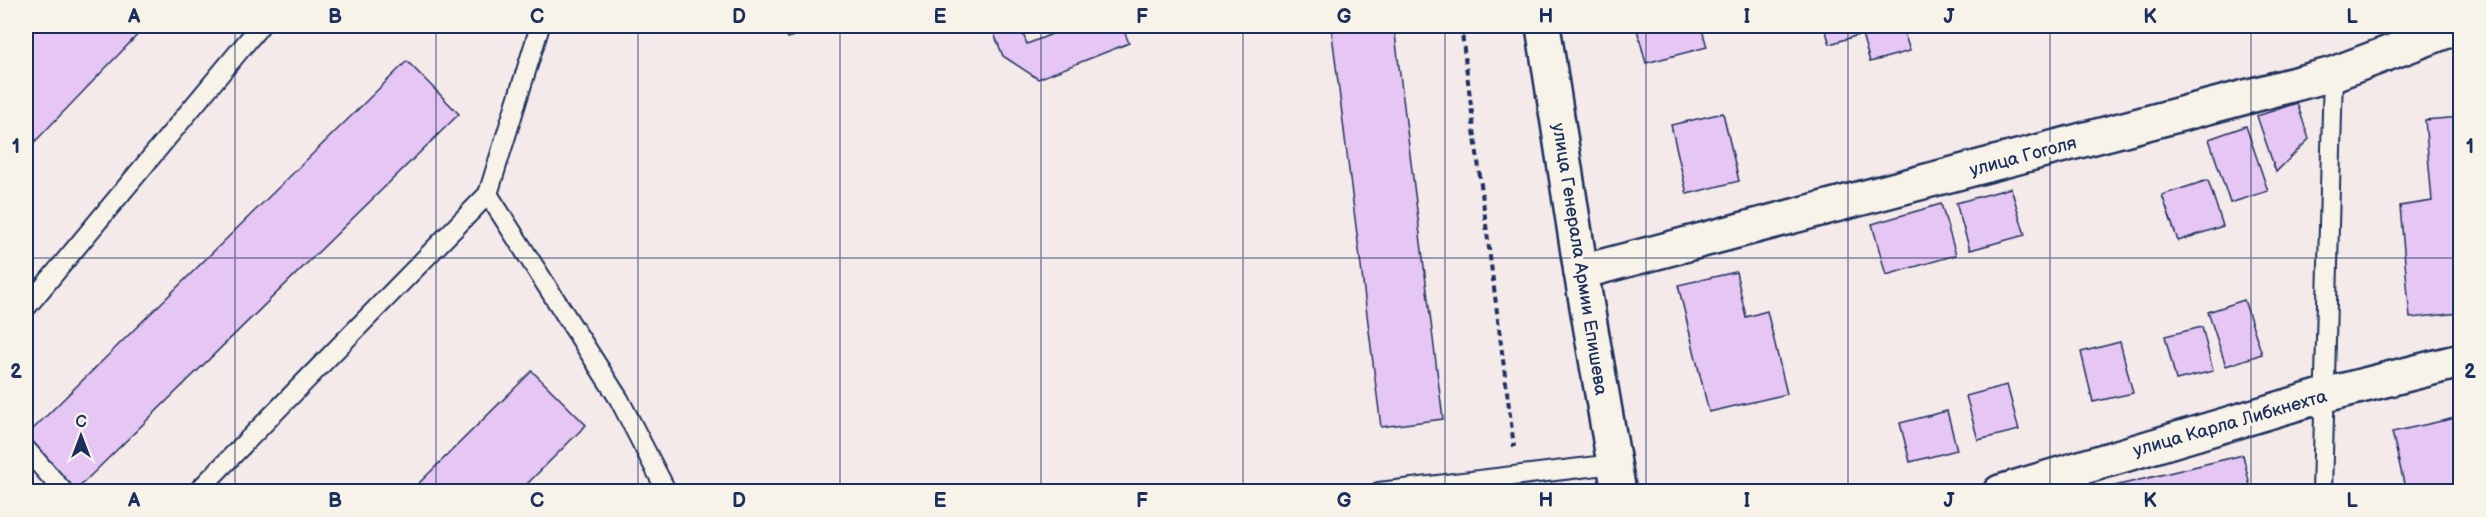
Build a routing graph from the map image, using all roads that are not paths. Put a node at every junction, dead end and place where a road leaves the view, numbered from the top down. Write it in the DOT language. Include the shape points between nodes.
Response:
graph roads {
  1 [pos="260,26"];
  2 [pos="540,26"];
  3 [pos="1543,26"];
  4 [pos="2460,26"];
  5 [pos="2333,74"];
  6 [pos="488,194"];
  7 [pos="1581,272"];
  8 [pos="26,308"];
  9 [pos="2460,361"];
  10 [pos="2325,395"];
  11 [pos="26,449"];
  12 [pos="1617,478"];
  13 [pos="64,492"];
  14 [pos="197,492"];
  15 [pos="667,492"];
  16 [pos="1379,492"];
  17 [pos="2000,492"];
  18 [pos="2322,492"];
  1 -- 8 [label="lane"];
  2 -- 6 [label="lane"];
  3 -- 7 [label="street, улица Генерала Армии Епишева"];
  4 -- 5 [label="street, улица Гоголя"];
  5 -- 7 [label="street, улица Гоголя"];
  5 -- 10 [label="lane"];
  6 -- 14 [label="lane"];
  6 -- 15 [label="lane" via="619,399"];
  7 -- 12 [label="street, улица Генерала Армии Епишева"];
  9 -- 10 [label="street, улица Карла Либкнехта"];
  10 -- 17 [label="street, улица Карла Либкнехта"];
  10 -- 18 [label="lane"];
  11 -- 13 [label="lane"];
  12 -- 16 [label="lane" via="1512,475"];
}
